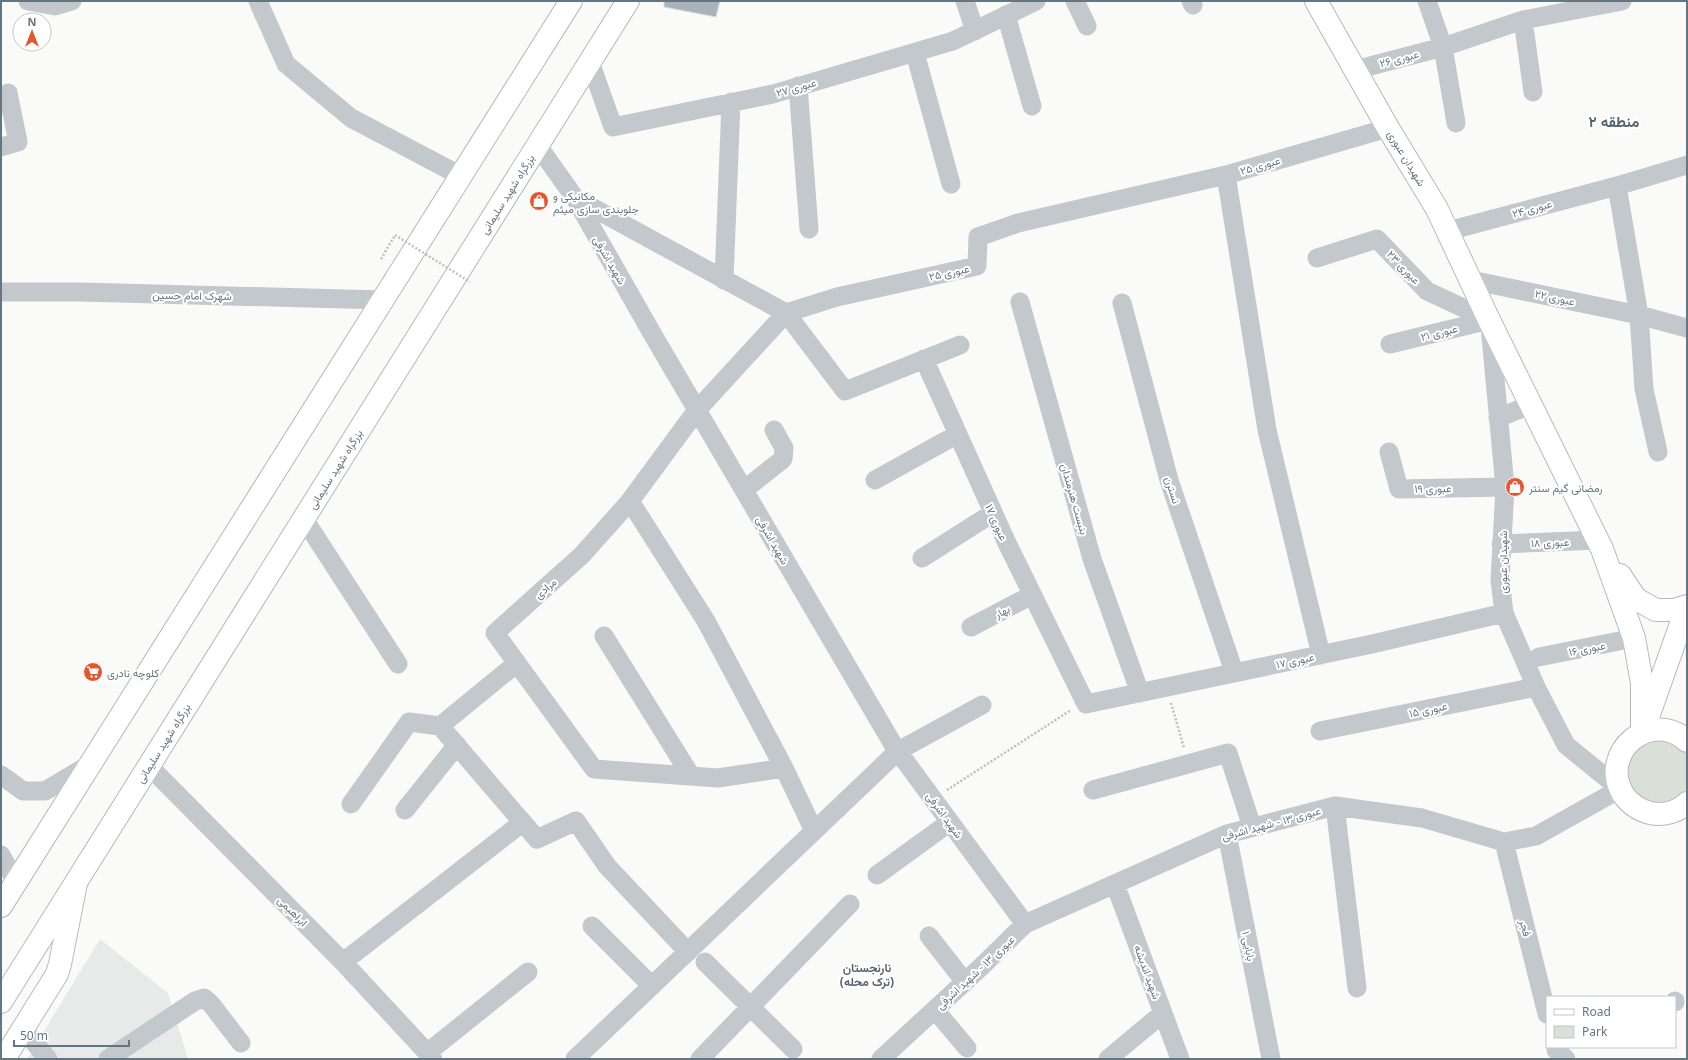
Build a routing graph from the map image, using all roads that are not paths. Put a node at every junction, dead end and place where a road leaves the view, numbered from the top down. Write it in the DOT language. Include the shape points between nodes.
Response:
graph roads {
  1 [pos="28,1"];
  2 [pos="72,1"];
  3 [pos="258,1"];
  4 [pos="628,1"];
  5 [pos="965,1"];
  6 [pos="1036,1"];
  7 [pos="1075,1"];
  8 [pos="1316,1"];
  9 [pos="1427,1"];
  10 [pos="1622,1"];
  11 [pos="567,4"];
  12 [pos="1006,15"];
  13 [pos="1523,20"];
  14 [pos="1087,26"];
  15 [pos="975,30"];
  16 [pos="1443,47"];
  17 [pos="914,52"];
  18 [pos="590,62"];
  19 [pos="1355,70"];
  20 [pos="798,86"];
  21 [pos="1533,92"];
  22 [pos="8,93"];
  23 [pos="731,102"];
  24 [pos="1032,106"];
  25 [pos="1456,123"];
  26 [pos="1388,128"];
  27 [pos="538,146"];
  28 [pos="1,147"];
  29 [pos="1687,165"];
  30 [pos="1226,175"];
  31 [pos="460,176"];
  32 [pos="951,184"];
  33 [pos="1617,186"];
  34 [pos="574,198"];
  35 [pos="809,230"];
  36 [pos="1448,231"];
  37 [pos="1318,258"];
  38 [pos="724,280"];
  39 [pos="1471,280"];
  40 [pos="1,292"];
  41 [pos="383,300"];
  42 [pos="1020,302"];
  43 [pos="1122,304"];
  44 [pos="786,314"];
  45 [pos="1639,315"];
  46 [pos="1489,320"];
  47 [pos="1687,328"];
  48 [pos="1390,344"];
  49 [pos="960,345"];
  50 [pos="924,359"];
  51 [pos="1532,404"];
  52 [pos="697,410"];
  53 [pos="1498,418"];
  54 [pos="774,430"];
  55 [pos="958,434"];
  56 [pos="1389,452"];
  57 [pos="1658,452"];
  58 [pos="875,480"];
  59 [pos="1506,487"];
  60 [pos="744,490"];
  61 [pos="630,501"];
  62 [pos="993,513"];
  63 [pos="304,519"];
  64 [pos="1501,544"];
  65 [pos="1600,545"];
  66 [pos="922,558"];
  67 [pos="1032,595"];
  68 [pos="1687,606"];
  69 [pos="1504,613"];
  70 [pos="971,627"];
  71 [pos="604,636"];
  72 [pos="1634,638"];
  73 [pos="1321,654"];
  74 [pos="1539,657"];
  75 [pos="517,663"];
  76 [pos="398,664"];
  77 [pos="1234,672"];
  78 [pos="1536,687"];
  79 [pos="1140,693"];
  80 [pos="982,706"];
  81 [pos="440,726"];
  82 [pos="1320,731"];
  83 [pos="1642,733"];
  84 [pos="1687,741"];
  85 [pos="457,745"];
  86 [pos="898,751"];
  87 [pos="92,760"];
  88 [pos="149,766"];
  89 [pos="784,768"];
  90 [pos="1,775"];
  91 [pos="691,776"];
  92 [pos="1620,789"];
  93 [pos="1093,790"];
  94 [pos="1687,803"];
  95 [pos="352,804"];
  96 [pos="1335,806"];
  97 [pos="405,810"];
  98 [pos="1665,813"];
  99 [pos="1687,820"];
  100 [pos="523,822"];
  101 [pos="950,822"];
  102 [pos="1252,827"];
  103 [pos="814,831"];
  104 [pos="1227,834"];
  105 [pos="1504,842"];
  106 [pos="1,855"];
  107 [pos="877,876"];
  108 [pos="76,881"];
  109 [pos="16,882"];
  110 [pos="1115,884"];
  111 [pos="850,904"];
  112 [pos="1,906"];
  113 [pos="1025,924"];
  114 [pos="592,926"];
  115 [pos="929,936"];
  116 [pos="688,952"];
  117 [pos="343,962"];
  118 [pos="705,962"];
  119 [pos="528,972"];
  120 [pos="965,982"];
  121 [pos="652,986"];
  122 [pos="1357,988"];
  123 [pos="1,1002"];
  124 [pos="750,1005"];
  125 [pos="935,1010"];
  126 [pos="1546,1010"];
  127 [pos="1163,1013"];
  128 [pos="23,1029"];
  129 [pos="241,1044"];
  130 [pos="967,1048"];
  131 [pos="793,1049"];
  132 [pos="430,1056"];
  133 [pos="4,1059"];
  134 [pos="48,1059"];
  135 [pos="108,1059"];
  136 [pos="575,1059"];
  137 [pos="700,1059"];
  138 [pos="881,1059"];
  139 [pos="1108,1059"];
  140 [pos="1180,1059"];
  141 [pos="1271,1059"];
  1 -- 2 [label="street" via="56,6"];
  3 -- 31 [label="street" via="286,64 351,118"];
  4 -- 18 [label="main road, بزرگراه شهید سلیمانی"];
  5 -- 15 [label="street"];
  6 -- 12 [label="street, عبوری ۲۷"];
  7 -- 14 [label="street"];
  8 -- 19 [label="main road, شهیدان عبوری"];
  9 -- 16 [label="street"];
  10 -- 13 [label="street, عبوری ۲۶"];
  11 -- 31 [label="main road"];
  12 -- 15 [label="street, عبوری ۲۷"];
  12 -- 24 [label="street"];
  13 -- 16 [label="street, عبوری ۲۶"];
  13 -- 21 [label="street"];
  15 -- 17 [label="street, عبوری ۲۷" via="953,41"];
  16 -- 19 [label="street, عبوری ۲۶"];
  16 -- 25 [label="street"];
  17 -- 20 [label="street, عبوری ۲۷"];
  17 -- 32 [label="street"];
  18 -- 23 [label="street, عبوری ۲۷" via="613,127"];
  18 -- 27 [label="main road, بزرگراه شهید سلیمانی"];
  19 -- 26 [label="main road, شهیدان عبوری"];
  20 -- 23 [label="street, عبوری ۲۷"];
  20 -- 35 [label="street"];
  22 -- 28 [label="street" via="18,142"];
  23 -- 38 [label="street"];
  26 -- 30 [label="street, عبوری ۲۵"];
  26 -- 36 [label="main road, شهیدان عبوری"];
  27 -- 34 [label="street, شهید اشرفی"];
  27 -- 63 [label="main road, بزرگراه شهید سلیمانی"];
  29 -- 33 [label="street, عبوری ۲۴"];
  30 -- 44 [label="street, عبوری ۲۵" via="1018,223 978,237 977,266 837,297"];
  30 -- 73 [label="street" via="1267,430"];
  31 -- 41 [label="main road"];
  33 -- 36 [label="street, عبوری ۲۴"];
  33 -- 45 [label="street"];
  34 -- 38 [label="street"];
  34 -- 52 [label="street, شهید اشرفی"];
  36 -- 39 [label="main road, شهیدان عبوری"];
  37 -- 46 [label="street, عبوری ۲۳" via="1377,239 1427,291"];
  38 -- 44 [label="street"];
  39 -- 45 [label="street, عبوری ۲۲"];
  39 -- 46 [label="main road, شهیدان عبوری"];
  40 -- 41 [label="street, شهرک امام حسین"];
  41 -- 87 [label="main road"];
  42 -- 79 [label="street, بنبست هنرمندان" via="1092,558"];
  43 -- 77 [label="street, نسترن" via="1169,480"];
  44 -- 50 [label="street" via="845,391"];
  44 -- 52 [label="street, مرادی"];
  45 -- 47 [label="street, عبوری ۲۲"];
  45 -- 57 [label="street" via="1644,389"];
  46 -- 48 [label="street, عبوری ۲۱"];
  46 -- 51 [label="main road, شهیدان عبوری"];
  46 -- 53 [label="street, شهیدان عبوری"];
  49 -- 50 [label="street"];
  50 -- 55 [label="street, عبوری ۱۷"];
  51 -- 53 [label="street"];
  51 -- 65 [label="main road, شهیدان عبوری"];
  52 -- 60 [label="street, شهید اشرفی"];
  52 -- 61 [label="street, مرادی"];
  53 -- 59 [label="street, شهیدان عبوری"];
  54 -- 60 [label="street" via="784,448 783,459"];
  55 -- 58 [label="street"];
  55 -- 62 [label="street, عبوری ۱۷"];
  56 -- 59 [label="street, عبوری ۱۹" via="1399,489"];
  59 -- 64 [label="street, شهیدان عبوری"];
  60 -- 86 [label="street, شهید اشرفی"];
  61 -- 75 [label="street, مرادی" via="582,555 495,632"];
  61 -- 89 [label="street" via="706,621"];
  62 -- 66 [label="street"];
  62 -- 67 [label="street, عبوری ۱۷"];
  63 -- 76 [label="street"];
  63 -- 88 [label="main road, بزرگراه شهید سلیمانی"];
  64 -- 65 [label="street, عبوری ۱۸"];
  64 -- 69 [label="street, شهیدان عبوری" via="1500,580"];
  65 -- 68 [label="main road, شهیدان عبوری" via="1636,600 1656,610 1674,610"];
  65 -- 72 [label="main road, شهیدان عبوری"];
  67 -- 70 [label="street, بهار"];
  67 -- 79 [label="street, عبوری ۱۷" via="1086,704"];
  68 -- 83 [label="main road"];
  69 -- 73 [label="street, عبوری ۱۷"];
  69 -- 78 [label="street, شهیدان عبوری"];
  71 -- 91 [label="street"];
  72 -- 74 [label="street, عبوری ۱۶"];
  72 -- 83 [label="main road, شهیدان عبوری" via="1642,683"];
  73 -- 77 [label="street, عبوری ۱۷"];
  75 -- 81 [label="street"];
  75 -- 91 [label="street, مرادی" via="594,769"];
  77 -- 79 [label="street, عبوری ۱۷"];
  78 -- 82 [label="street, عبوری ۱۵"];
  78 -- 92 [label="street, شهیدان عبوری" via="1566,745"];
  80 -- 86 [label="street"];
  81 -- 85 [label="street"];
  81 -- 95 [label="street" via="409,722"];
  83 -- 84 [label="main road" via="1663,730 1674,732"];
  83 -- 92 [label="main road" via="1632,739 1619,756 1617,778"];
  85 -- 97 [label="street"];
  85 -- 100 [label="street"];
  86 -- 101 [label="street, شهید اشرفی"];
  86 -- 103 [label="street"];
  87 -- 90 [label="street" via="87,766 45,791 24,791"];
  87 -- 109 [label="main road"];
  88 -- 108 [label="main road, بزرگراه شهید سلیمانی"];
  88 -- 117 [label="street, ابراهیمی"];
  89 -- 91 [label="street" via="718,778"];
  89 -- 103 [label="street"];
  92 -- 98 [label="main road" via="1634,806 1643,811"];
  92 -- 105 [label="street, عبوری ۱۳ - شهید اشرفی" via="1536,836"];
  93 -- 102 [label="street" via="1228,753"];
  94 -- 98 [label="main road"];
  96 -- 102 [label="street, عبوری ۱۳ - شهید اشرفی"];
  96 -- 105 [label="street, عبوری ۱۳ - شهید اشرفی" via="1422,818"];
  96 -- 122 [label="street"];
  98 -- 99 [label="main road"];
  100 -- 116 [label="street" via="537,839 576,821 607,866"];
  100 -- 117 [label="street"];
  101 -- 107 [label="street"];
  101 -- 113 [label="street, شهید اشرفی"];
  102 -- 104 [label="street, عبوری ۱۳ - شهید اشرفی"];
  103 -- 116 [label="street"];
  104 -- 110 [label="street, عبوری ۱۳ - شهید اشرفی"];
  104 -- 141 [label="street, بابایی ۱"];
  105 -- 126 [label="street, فجر"];
  106 -- 109 [label="street"];
  108 -- 123 [label="main road, بزرگراه شهید سلیمانی"];
  108 -- 128 [label="main road" via="59,967"];
  109 -- 112 [label="main road"];
  110 -- 113 [label="street, عبوری ۱۳ - شهید اشرفی"];
  110 -- 127 [label="street, شهید اندیشه"];
  111 -- 124 [label="street"];
  113 -- 120 [label="street, عبوری ۱۳ - شهید اشرفی"];
  114 -- 121 [label="street"];
  115 -- 120 [label="street"];
  116 -- 121 [label="street"];
  117 -- 132 [label="street, ابراهیمی"];
  118 -- 124 [label="street"];
  119 -- 132 [label="street"];
  120 -- 125 [label="street, عبوری ۱۳ - شهید اشرفی"];
  121 -- 136 [label="street"];
  124 -- 131 [label="street"];
  124 -- 137 [label="street"];
  125 -- 130 [label="street"];
  125 -- 138 [label="street, عبوری ۱۳ - شهید اشرفی"];
  127 -- 139 [label="street"];
  127 -- 140 [label="street, شهید اندیشه"];
  128 -- 133 [label="main road"];
  128 -- 134 [label="street"];
  129 -- 135 [label="street" via="204,998"];
}
